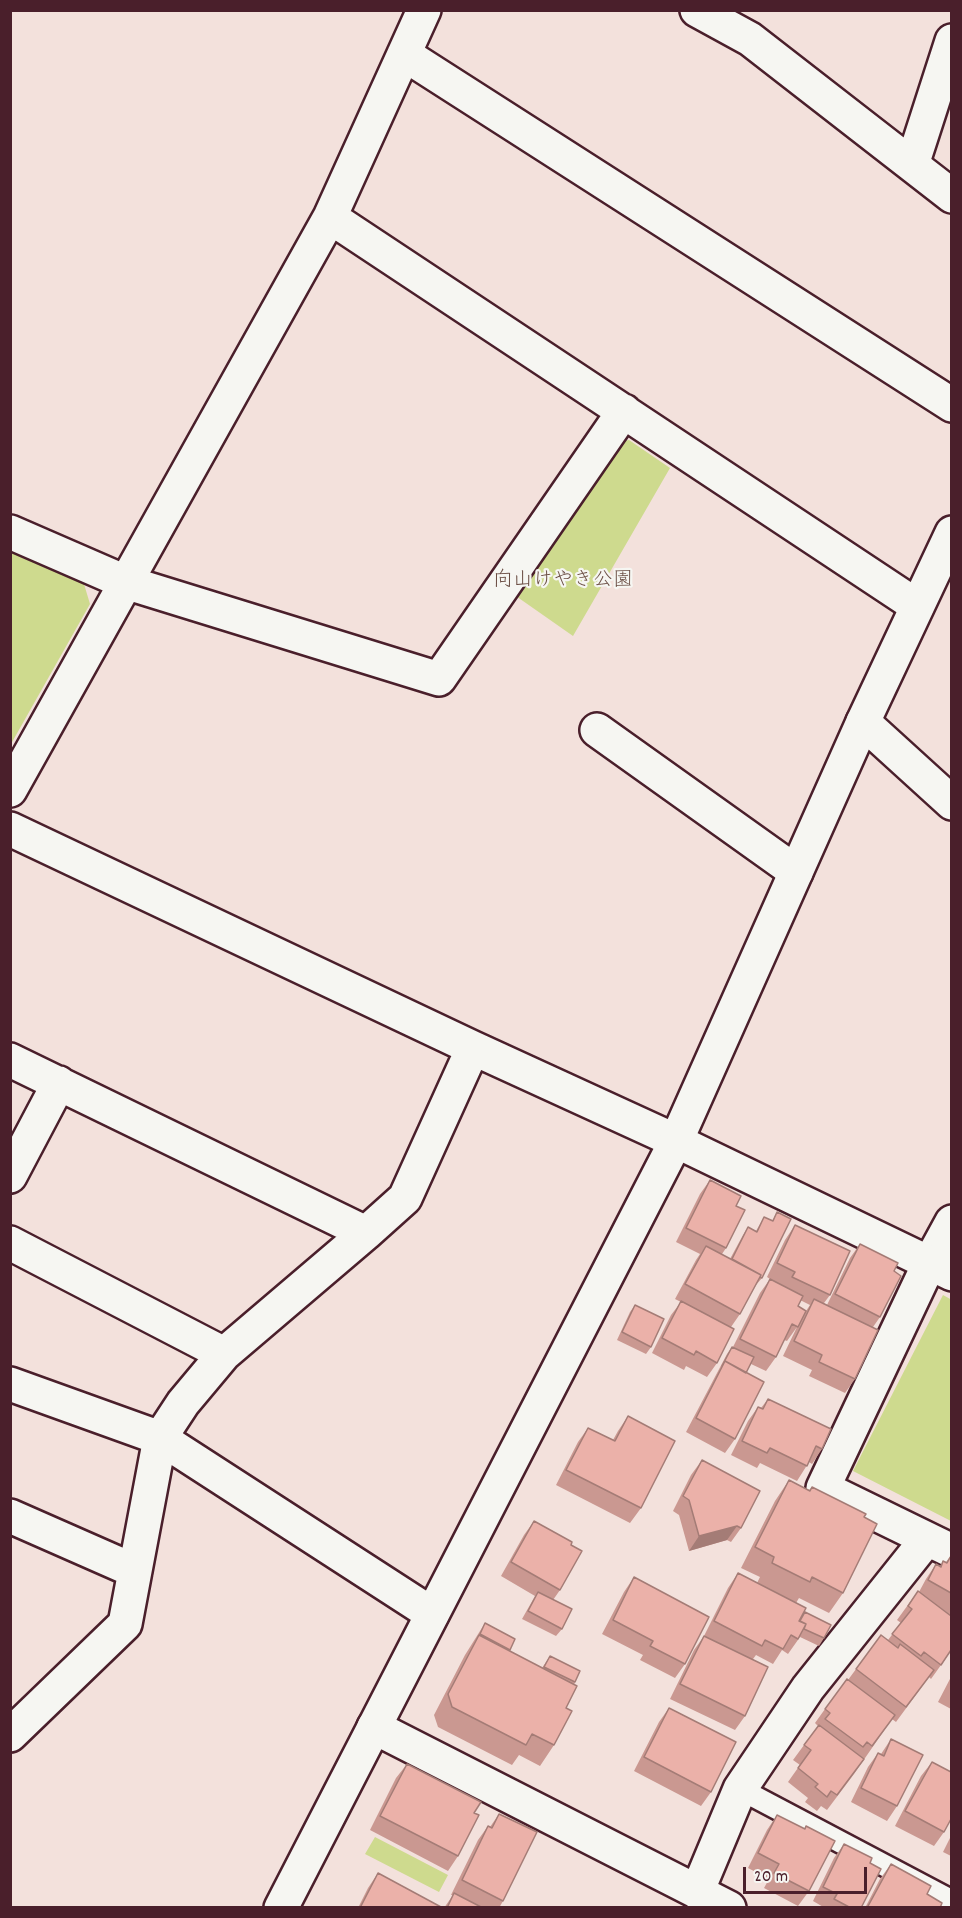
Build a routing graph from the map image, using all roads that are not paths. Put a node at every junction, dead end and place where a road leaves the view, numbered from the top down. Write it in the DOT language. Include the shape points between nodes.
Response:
graph roads {
  1 [pos="424,10"];
  2 [pos="697,10"];
  3 [pos="754,25"];
  4 [pos="951,41"];
  5 [pos="404,54"];
  6 [pos="912,165"];
  7 [pos="951,196"];
  8 [pos="330,217"];
  9 [pos="951,405"];
  10 [pos="624,411"];
  11 [pos="10,532"];
  12 [pos="951,533"];
  13 [pos="125,582"];
  14 [pos="917,606"];
  15 [pos="863,722"];
  16 [pos="597,730"];
  17 [pos="10,790"];
  18 [pos="951,803"];
  19 [pos="10,828"];
  20 [pos="796,872"];
  21 [pos="473,1048"];
  22 [pos="10,1060"];
  23 [pos="59,1083"];
  24 [pos="676,1141"];
  25 [pos="10,1176"];
  26 [pos="951,1222"];
  27 [pos="366,1233"];
  28 [pos="10,1243"];
  29 [pos="940,1269"];
  30 [pos="224,1354"];
  31 [pos="10,1384"];
  32 [pos="160,1438"];
  33 [pos="10,1516"];
  34 [pos="939,1545"];
  35 [pos="135,1571"];
  36 [pos="432,1614"];
  37 [pos="374,1727"];
  38 [pos="10,1735"];
  39 [pos="740,1789"];
  40 [pos="697,1892"];
  41 [pos="951,1901"];
  42 [pos="281,1908"];
  43 [pos="729,1908"];
  1 -- 5 [label="street"];
  2 -- 3 [label="street"];
  3 -- 6 [label="street"];
  4 -- 6 [label="street"];
  5 -- 8 [label="street"];
  5 -- 9 [label="street"];
  6 -- 7 [label="street"];
  8 -- 10 [label="street"];
  8 -- 13 [label="street"];
  10 -- 13 [label="street" via="439,679"];
  10 -- 14 [label="street"];
  11 -- 13 [label="street"];
  12 -- 14 [label="street"];
  13 -- 17 [label="street"];
  14 -- 15 [label="street"];
  15 -- 18 [label="street"];
  15 -- 20 [label="street"];
  16 -- 20 [label="street"];
  19 -- 21 [label="street"];
  20 -- 24 [label="street"];
  21 -- 24 [label="street"];
  21 -- 27 [label="street" via="405,1198"];
  22 -- 23 [label="street"];
  23 -- 25 [label="street"];
  23 -- 27 [label="street"];
  24 -- 29 [label="street"];
  24 -- 36 [label="street"];
  26 -- 29 [label="street"];
  27 -- 30 [label="street"];
  28 -- 30 [label="street"];
  29 -- 34 [label="street" via="823,1488"];
  30 -- 32 [label="street"];
  31 -- 32 [label="street"];
  32 -- 35 [label="street"];
  32 -- 36 [label="street"];
  33 -- 35 [label="street"];
  34 -- 39 [label="street" via="808,1688"];
  35 -- 38 [label="street" via="125,1624"];
  36 -- 37 [label="street"];
  37 -- 40 [label="street"];
  37 -- 42 [label="street"];
  39 -- 40 [label="street"];
  39 -- 41 [label="lane"];
  40 -- 43 [label="street"];
}
